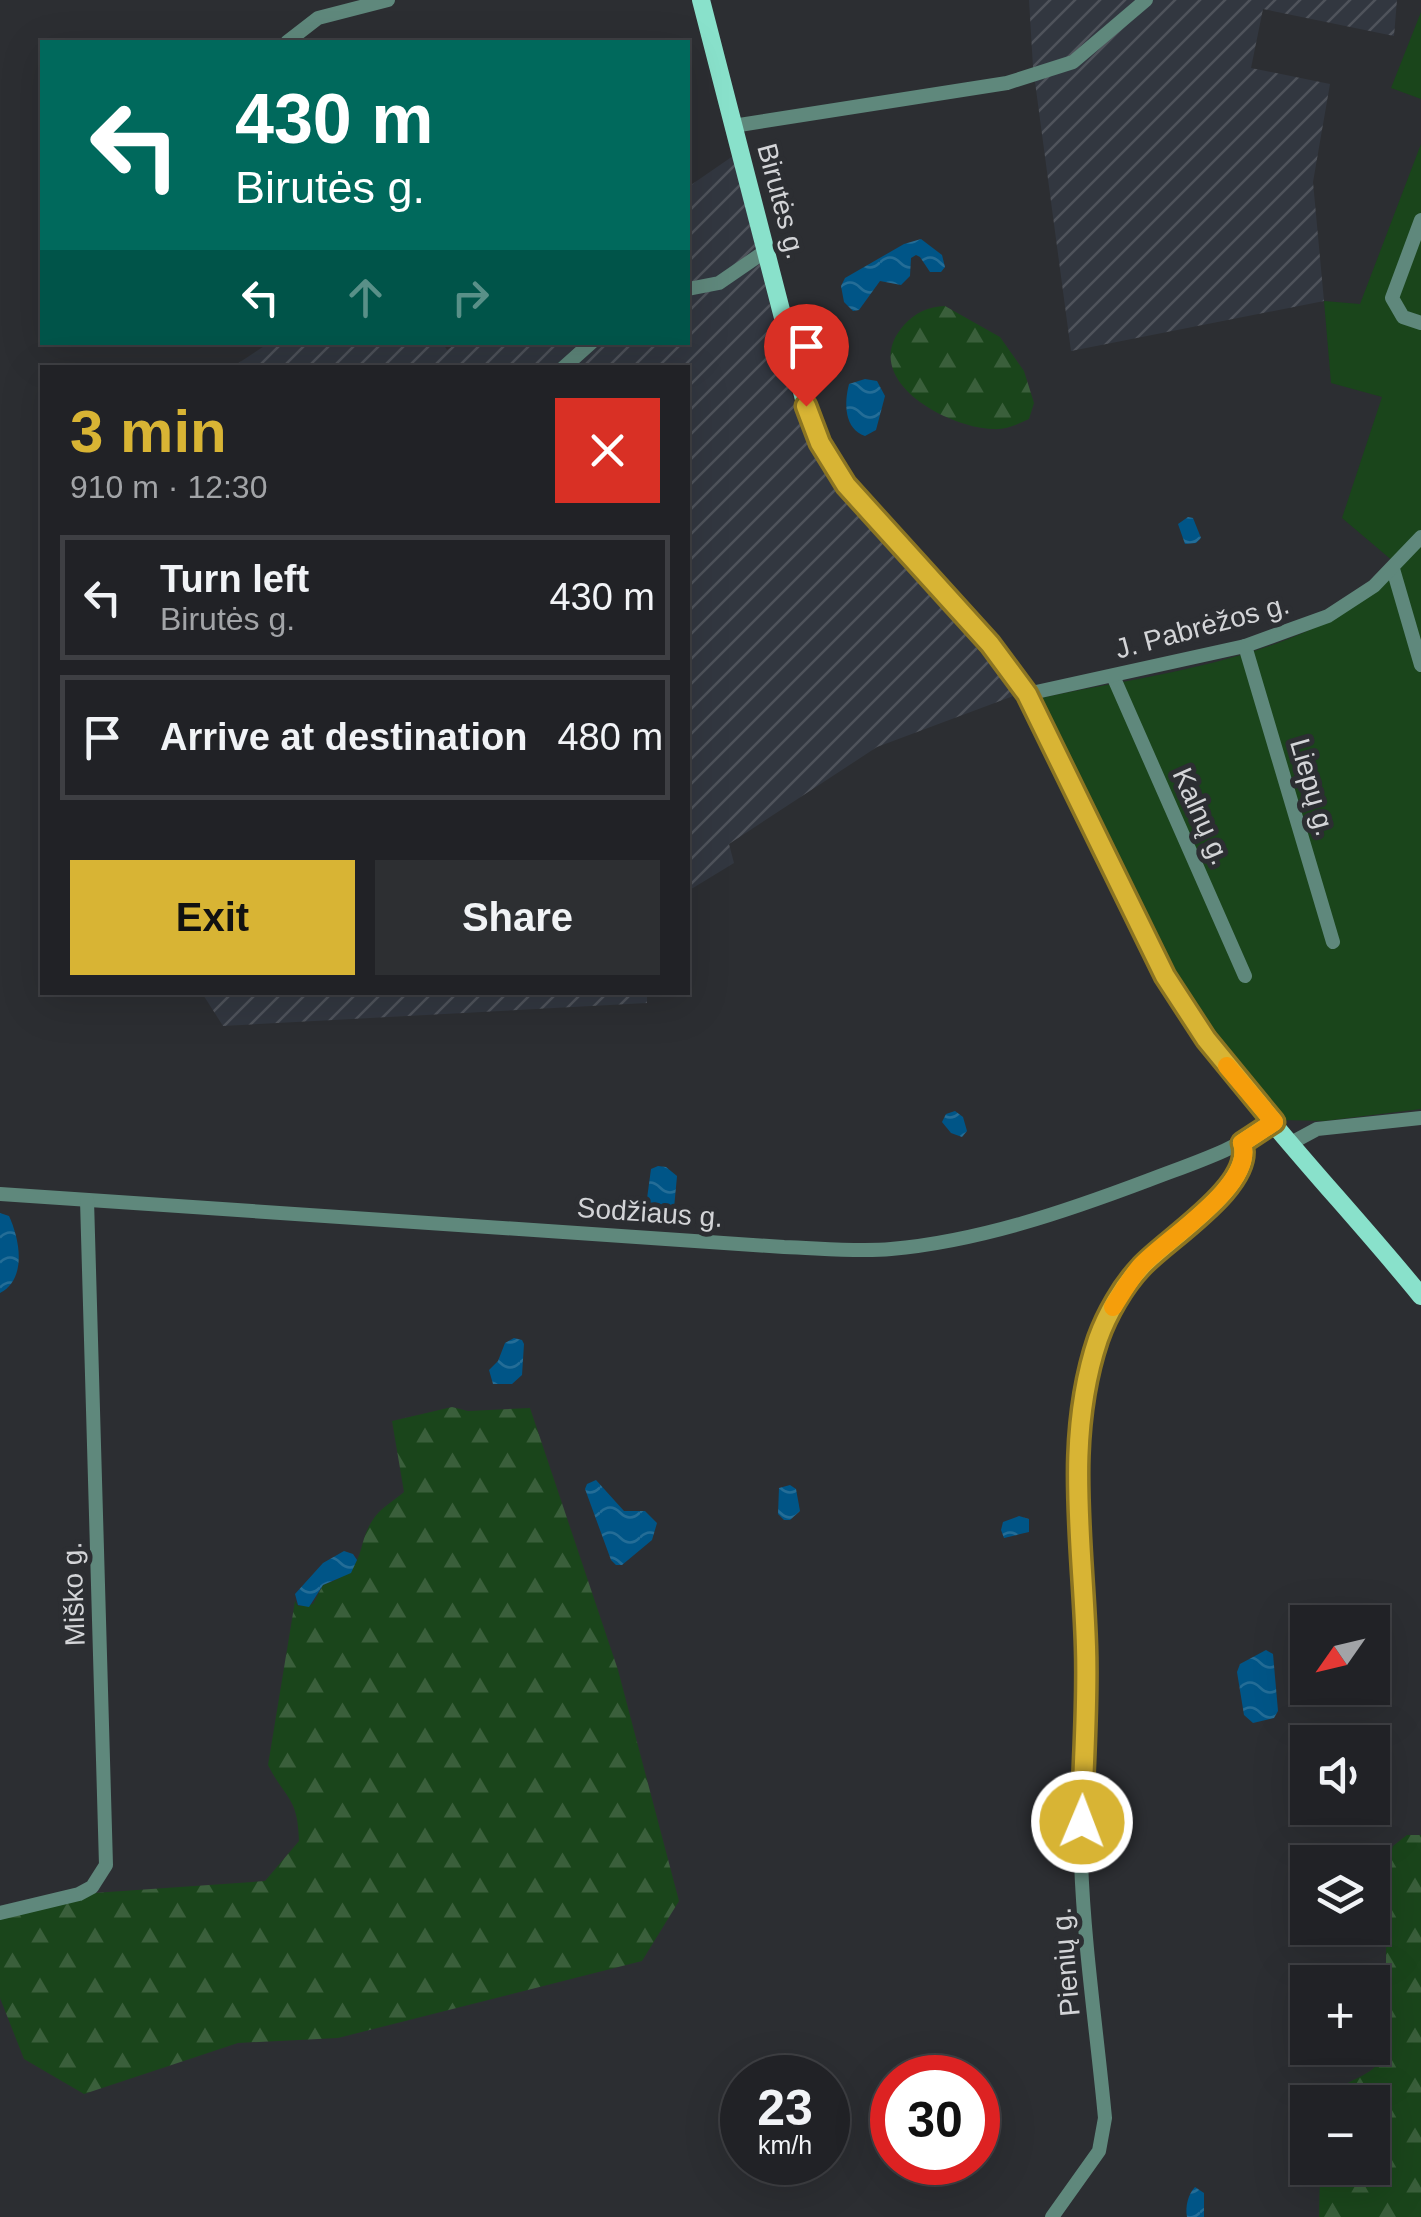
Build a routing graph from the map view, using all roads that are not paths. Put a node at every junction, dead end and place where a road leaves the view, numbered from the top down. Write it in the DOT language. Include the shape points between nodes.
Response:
graph roads {
  1 [pos="388,0"];
  2 [pos="701,0"];
  3 [pos="1146,0"];
  4 [pos="290,40"];
  5 [pos="733,126"];
  6 [pos="1421,220"];
  7 [pos="766,250"];
  8 [pos="690,289"];
  9 [pos="1421,323"];
  10 [pos="589,345"];
  11 [pos="566,365"];
  12 [pos="1421,538"];
  13 [pos="1393,569"];
  14 [pos="1246,646"];
  15 [pos="1421,665"];
  16 [pos="1113,676"];
  17 [pos="1027,694"];
  18 [pos="1333,942"];
  19 [pos="1245,976"];
  20 [pos="1421,1118"];
  21 [pos="1274,1122"];
  22 [pos="1242,1143"];
  23 [pos="1291,1143"];
  24 [pos="0,1194"];
  25 [pos="87,1200"];
  26 [pos="1421,1296"];
  27 [pos="0,1913"];
  28 [pos="1052,2217"];
  1 -- 4 [label="street" via="318,18"];
  2 -- 5 [label="main road, Birutės g."];
  3 -- 5 [label="street" via="1072,62 1008,83"];
  5 -- 7 [label="main road, Birutės g."];
  6 -- 9 [label="street" via="1392,298 1403,317"];
  7 -- 8 [label="street" via="719,284"];
  7 -- 17 [label="main road, Birutės g." via="806,406 831,463"];
  10 -- 11 [label="street"];
  12 -- 13 [label="street, J. Pabrėžos g."];
  13 -- 14 [label="street, J. Pabrėžos g." via="1328,616"];
  13 -- 15 [label="street"];
  14 -- 16 [label="street, J. Pabrėžos g."];
  14 -- 18 [label="street, Liepų g."];
  16 -- 17 [label="street, J. Pabrėžos g."];
  16 -- 19 [label="street, Kalnų g."];
  17 -- 21 [label="main road, Birutės g." via="1165,976"];
  20 -- 23 [label="street" via="1318,1129"];
  21 -- 22 [label="street, Sodžiaus g."];
  21 -- 23 [label="main road, Birutės g."];
  22 -- 25 [label="street, Sodžiaus g." via="1039,1218 886,1250"];
  22 -- 28 [label="street, Pienių g." via="1244,1159 1230,1183 1140,1267 1113,1305 1080,1413 1076,1482 1086,1649 1081,1861 1105,2118 1099,2151"];
  23 -- 26 [label="main road, Birutės g."];
  24 -- 25 [label="street, Sodžiaus g."];
  25 -- 27 [label="street, Miško g." via="106,1865 79,1894"];
}
